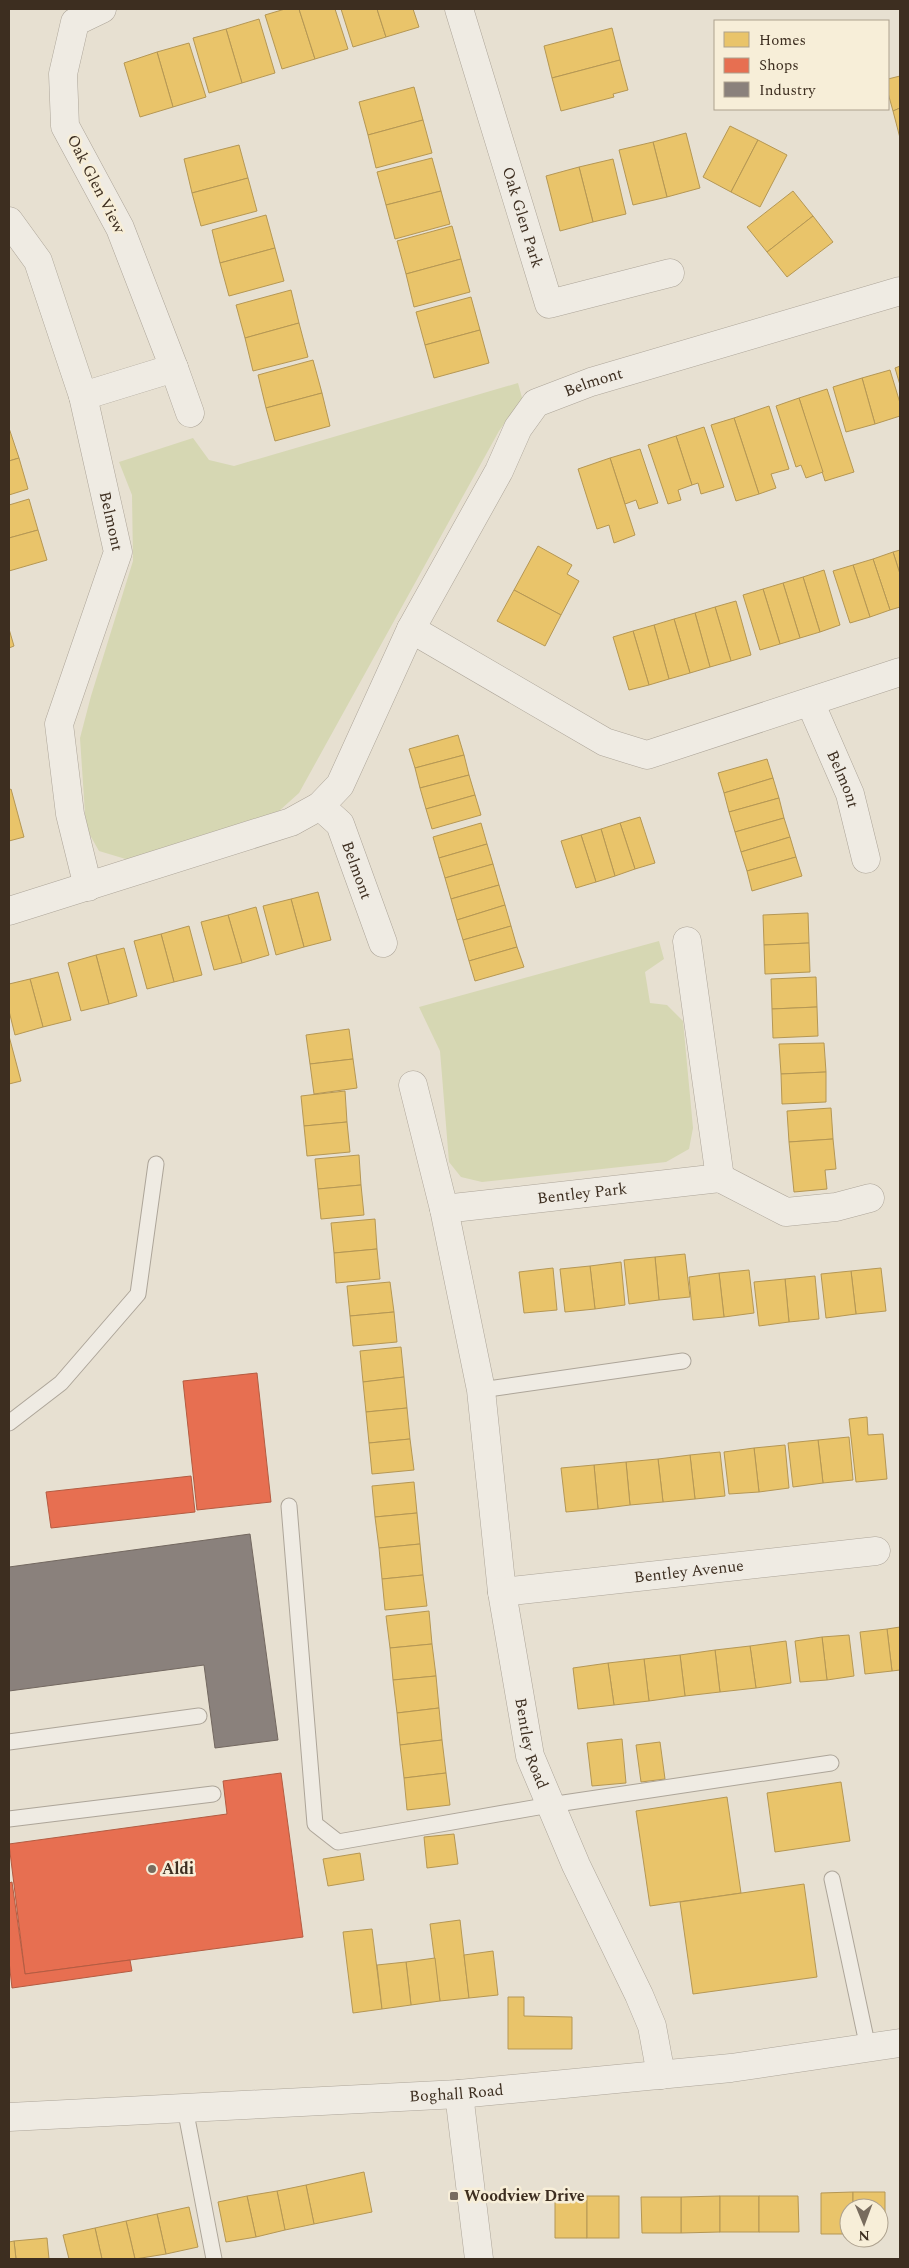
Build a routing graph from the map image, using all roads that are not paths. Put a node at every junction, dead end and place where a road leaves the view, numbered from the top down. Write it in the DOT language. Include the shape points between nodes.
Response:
graph roads {
  1 [pos="102,9"];
  2 [pos="459,9"];
  3 [pos="9,221"];
  4 [pos="670,273"];
  5 [pos="900,291"];
  6 [pos="174,368"];
  7 [pos="83,396"];
  8 [pos="190,413"];
  9 [pos="411,629"];
  10 [pos="900,672"];
  11 [pos="810,702"];
  12 [pos="320,806"];
  13 [pos="866,860"];
  14 [pos="88,886"];
  15 [pos="9,911"];
  16 [pos="687,941"];
  17 [pos="383,943"];
  18 [pos="413,1085"];
  19 [pos="156,1164"];
  20 [pos="720,1178"];
  21 [pos="870,1198"];
  22 [pos="444,1209"];
  23 [pos="683,1361"];
  24 [pos="481,1390"];
  25 [pos="9,1423"];
  26 [pos="289,1506"];
  27 [pos="876,1551"];
  28 [pos="502,1592"];
  29 [pos="199,1716"];
  30 [pos="9,1742"];
  31 [pos="831,1763"];
  32 [pos="213,1794"];
  33 [pos="550,1805"];
  34 [pos="9,1819"];
  35 [pos="832,1879"];
  36 [pos="900,2043"];
  37 [pos="868,2048"];
  38 [pos="661,2075"];
  39 [pos="459,2094"];
  40 [pos="184,2108"];
  41 [pos="9,2117"];
  42 [pos="214,2259"];
  43 [pos="479,2259"];
  1 -- 6 [label="street, Oak Glen View" via="75,22 63,74 65,126 120,228"];
  2 -- 4 [label="street, Oak Glen Park" via="549,304"];
  3 -- 7 [label="street, Belmont" via="38,261"];
  5 -- 9 [label="street, Belmont" via="591,382 536,403 518,428 499,471"];
  6 -- 7 [label="street"];
  6 -- 8 [label="street, Oak Glen View"];
  7 -- 14 [label="street, Belmont" via="118,552 59,724 70,814"];
  9 -- 11 [label="street" via="605,742 647,755"];
  9 -- 12 [label="street, Belmont" via="340,785"];
  10 -- 11 [label="street"];
  11 -- 13 [label="street, Belmont" via="850,794"];
  12 -- 14 [label="street, Belmont" via="291,822"];
  12 -- 17 [label="street, Belmont" via="340,824"];
  14 -- 15 [label="street, Belmont"];
  16 -- 20 [label="street"];
  18 -- 22 [label="street"];
  19 -- 25 [label="lane" via="138,1294 61,1383"];
  20 -- 21 [label="street" via="786,1212 836,1207"];
  20 -- 22 [label="street, Bentley Park"];
  22 -- 24 [label="street"];
  23 -- 24 [label="lane"];
  24 -- 28 [label="street, Bentley Road"];
  26 -- 33 [label="lane" via="316,1824 338,1842"];
  27 -- 28 [label="street, Bentley Avenue"];
  28 -- 33 [label="street, Bentley Road" via="530,1756"];
  29 -- 30 [label="lane"];
  31 -- 33 [label="lane"];
  32 -- 34 [label="lane"];
  33 -- 38 [label="street, Bentley Road" via="652,2026"];
  35 -- 37 [label="lane"];
  36 -- 37 [label="street, Boghall Road"];
  37 -- 38 [label="street, Boghall Road"];
  38 -- 39 [label="street, Boghall Road"];
  39 -- 40 [label="street, Boghall Road"];
  39 -- 43 [label="street"];
  40 -- 41 [label="street, Boghall Road"];
  40 -- 42 [label="lane"];
}
